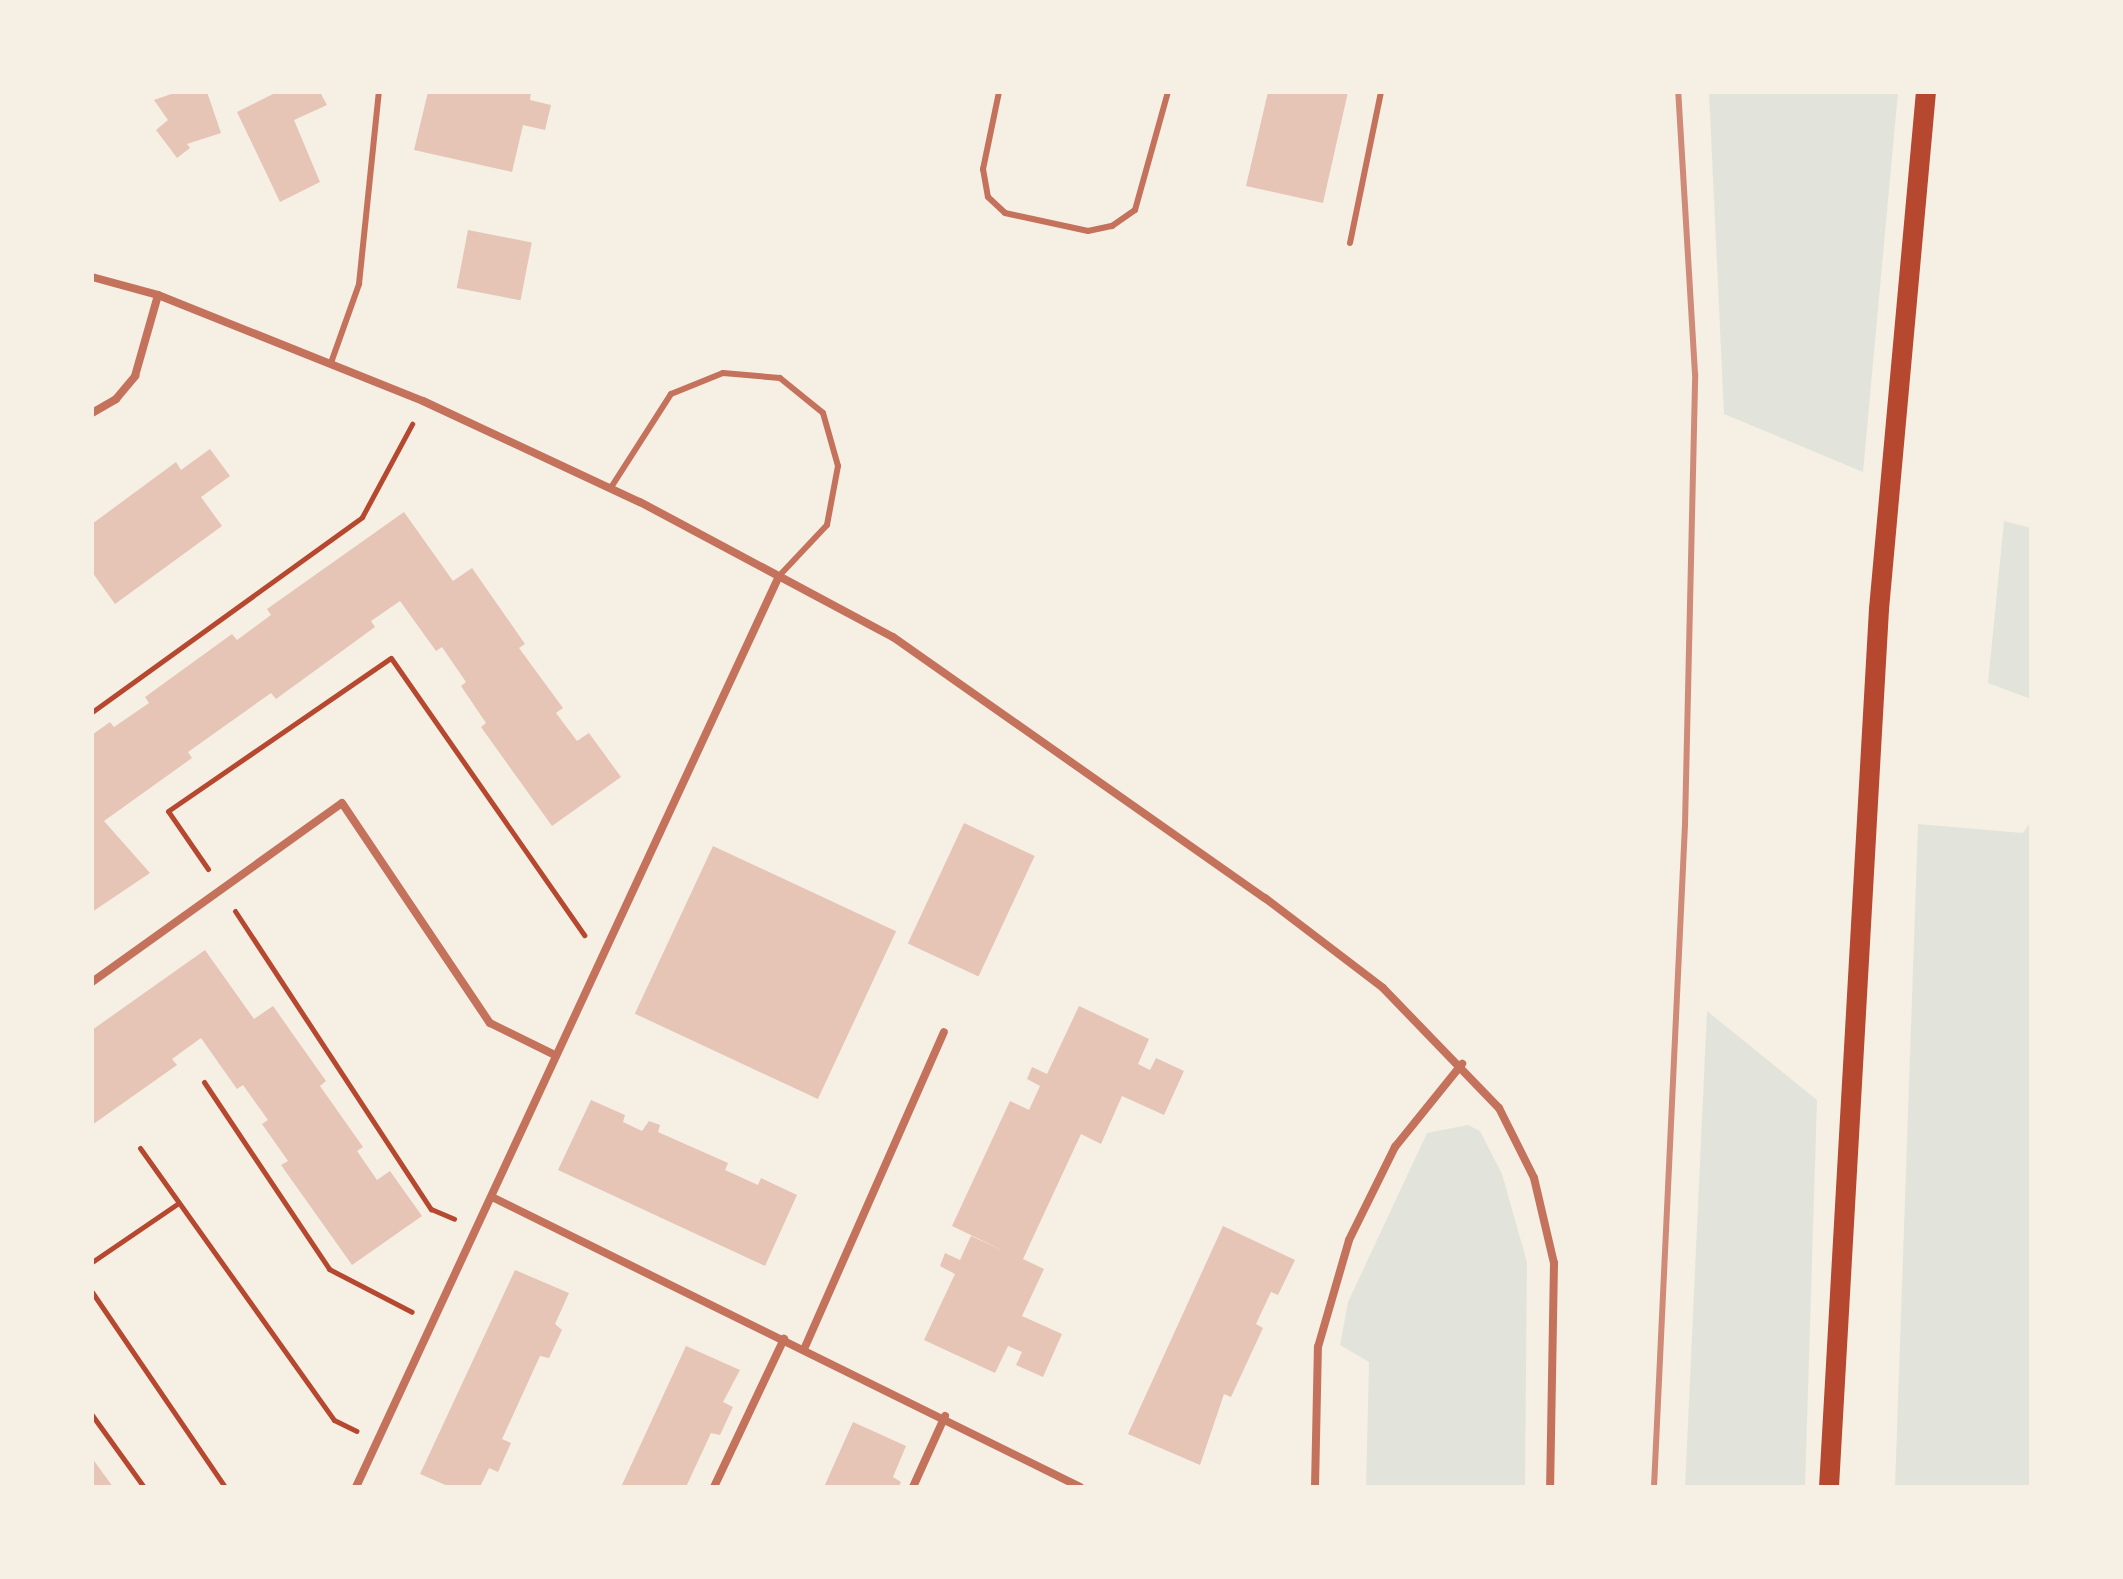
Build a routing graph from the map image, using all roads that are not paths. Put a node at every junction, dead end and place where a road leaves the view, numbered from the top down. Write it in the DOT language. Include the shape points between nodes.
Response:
graph roads {
  1 [pos="379,92"];
  2 [pos="999,92"];
  3 [pos="1168,92"];
  4 [pos="1381,92"];
  5 [pos="1926,92"];
  6 [pos="1350,243"];
  7 [pos="92,277"];
  8 [pos="158,295"];
  9 [pos="332,360"];
  10 [pos="92,413"];
  11 [pos="610,489"];
  12 [pos="779,576"];
  13 [pos="92,982"];
  14 [pos="944,1032"];
  15 [pos="555,1055"];
  16 [pos="1462,1064"];
  17 [pos="492,1197"];
  18 [pos="784,1339"];
  19 [pos="805,1347"];
  20 [pos="945,1416"];
  21 [pos="356,1487"];
  22 [pos="714,1487"];
  23 [pos="913,1487"];
  24 [pos="1080,1487"];
  25 [pos="1315,1487"];
  26 [pos="1550,1487"];
  27 [pos="1829,1487"];
  1 -- 9 [label="lane" via="359,284"];
  2 -- 3 [label="lane" via="983,169 988,197 1005,213 1088,231 1112,226 1135,210"];
  4 -- 6 [label="lane"];
  5 -- 27 [label="main road" via="1879,609"];
  7 -- 8 [label="street"];
  8 -- 9 [label="street"];
  8 -- 10 [label="street" via="135,376 116,399"];
  9 -- 11 [label="street"];
  11 -- 12 [label="street"];
  11 -- 12 [label="lane" via="671,394 723,373 780,378 823,413 838,466 827,525"];
  12 -- 15 [label="street"];
  12 -- 16 [label="street" via="893,637 1265,898 1383,988"];
  13 -- 15 [label="street" via="342,803 490,1023"];
  14 -- 19 [label="street"];
  15 -- 17 [label="street"];
  16 -- 25 [label="street" via="1395,1147 1349,1240 1318,1347"];
  16 -- 26 [label="street" via="1499,1108 1521,1146 1554,1263"];
  17 -- 18 [label="street"];
  17 -- 21 [label="street"];
  18 -- 19 [label="street"];
  18 -- 22 [label="street"];
  19 -- 20 [label="street"];
  20 -- 23 [label="street"];
  20 -- 24 [label="street"];
}
